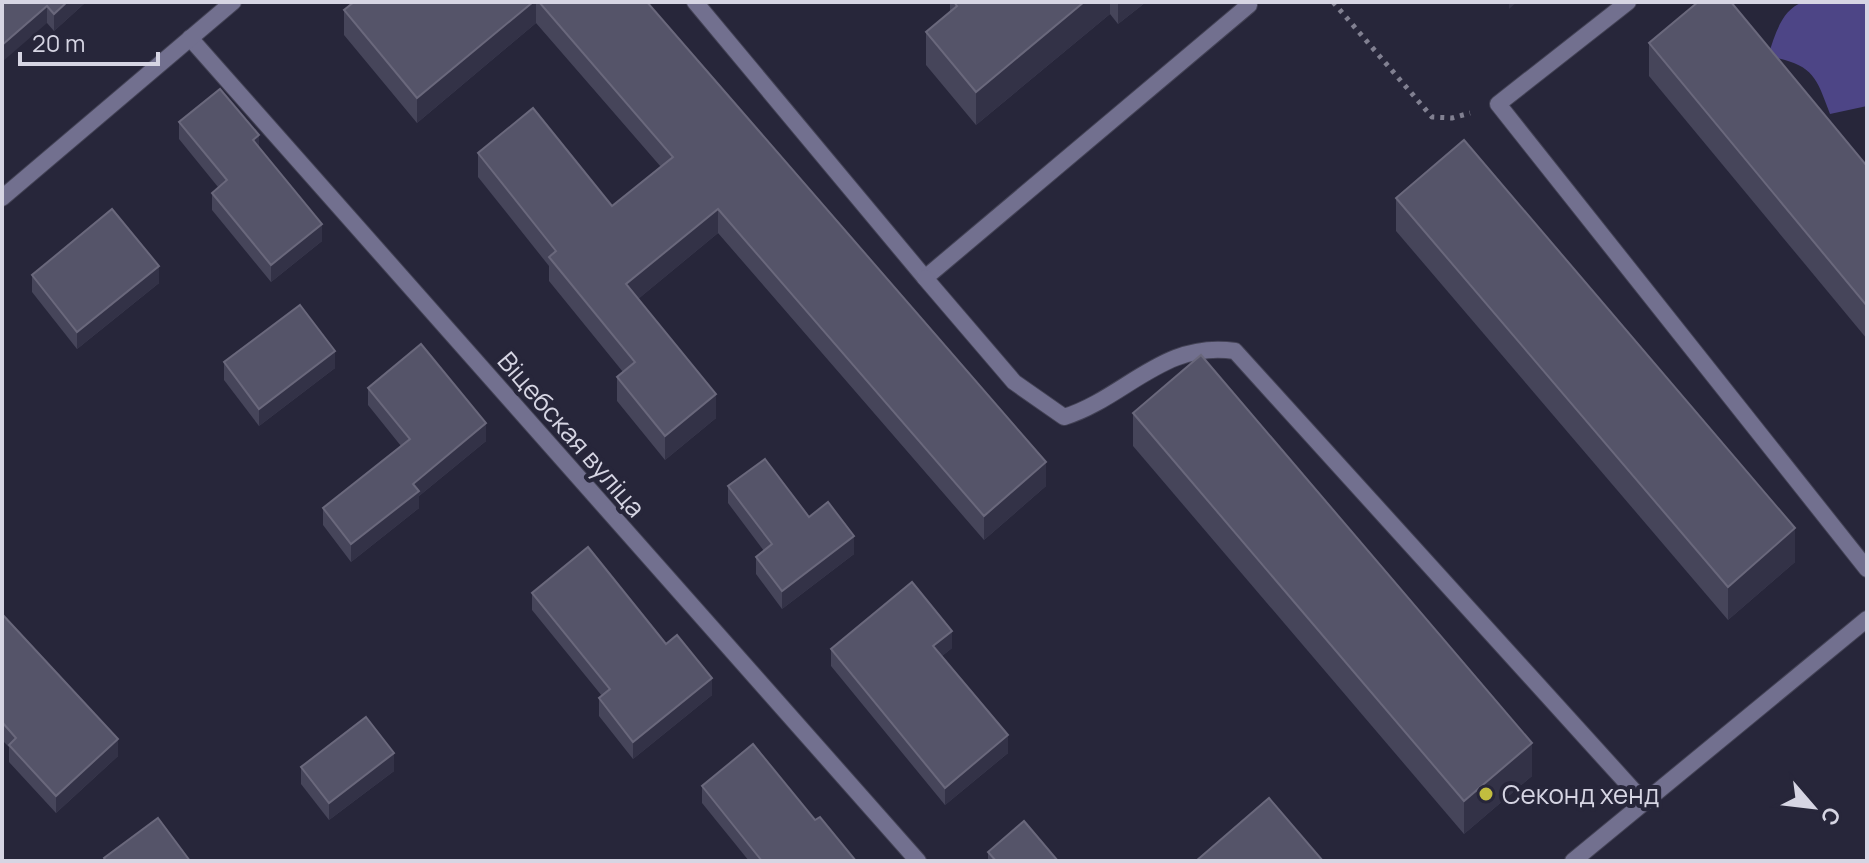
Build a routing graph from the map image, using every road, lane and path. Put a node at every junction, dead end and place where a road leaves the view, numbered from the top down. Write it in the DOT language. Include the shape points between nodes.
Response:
graph roads {
  1 [pos="233,2"];
  2 [pos="695,2"];
  3 [pos="1333,2"];
  4 [pos="1628,2"];
  5 [pos="1249,5"];
  6 [pos="190,38"];
  7 [pos="1498,104"];
  8 [pos="2,198"];
  9 [pos="925,278"];
  10 [pos="1867,569"];
  11 [pos="1867,619"];
  12 [pos="1644,802"];
  13 [pos="918,861"];
  14 [pos="1573,861"];
  1 -- 6 [label="street"];
  2 -- 9 [label="street"];
  3 -- 7 [label="path" via="1432,117 1452,118"];
  4 -- 7 [label="street"];
  5 -- 9 [label="street"];
  6 -- 8 [label="street"];
  6 -- 13 [label="street, Віцебская вуліца"];
  7 -- 10 [label="street"];
  9 -- 12 [label="street" via="1014,382 1064,417 1092,408 1153,365 1212,347 1235,351"];
  11 -- 12 [label="street"];
  12 -- 14 [label="street"];
}
